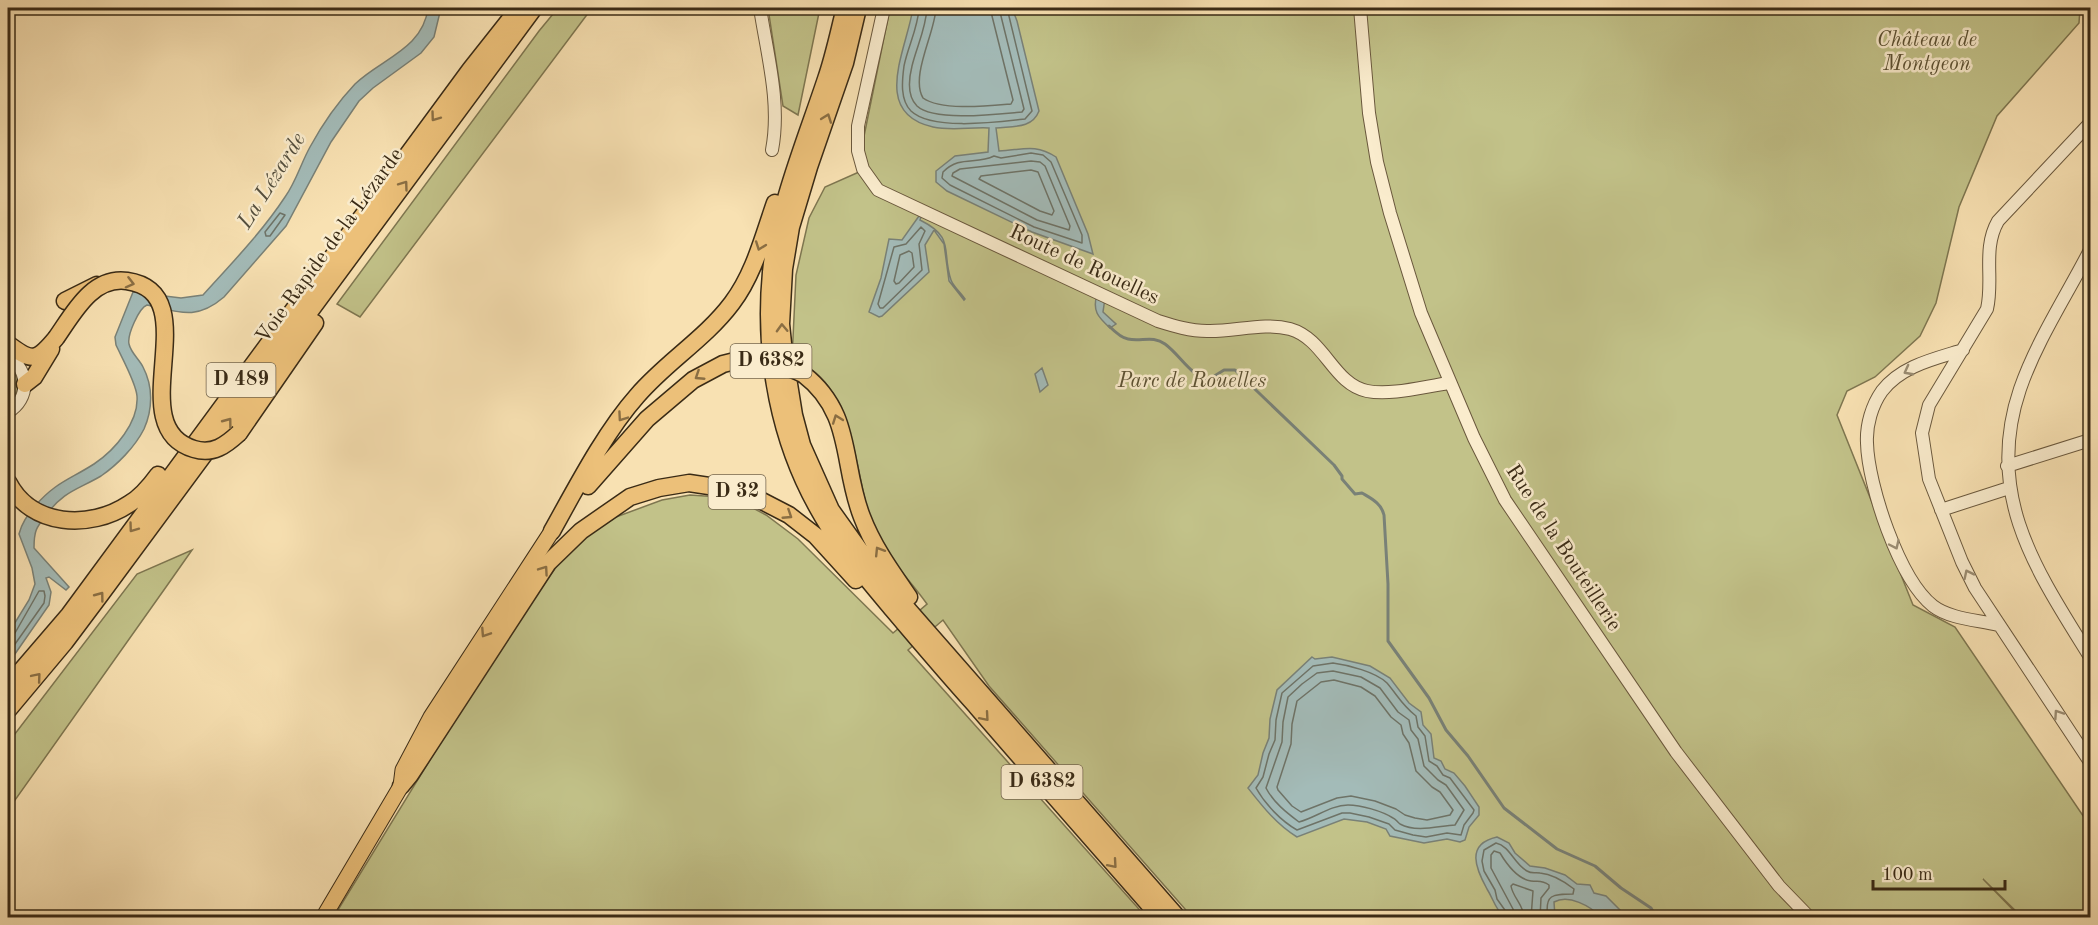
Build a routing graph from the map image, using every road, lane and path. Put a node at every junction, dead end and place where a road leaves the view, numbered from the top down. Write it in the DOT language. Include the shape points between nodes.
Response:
graph roads {
  1 [pos="513,8"];
  2 [pos="760,8"];
  3 [pos="836,8"];
  4 [pos="845,8"];
  5 [pos="858,8"];
  6 [pos="884,8"];
  7 [pos="1360,8"];
  8 [pos="529,9"];
  9 [pos="470,70"];
  10 [pos="828,70"];
  11 [pos="2091,123"];
  12 [pos="772,150"];
  13 [pos="369,232"];
  14 [pos="2091,250"];
  15 [pos="104,283"];
  16 [pos="65,301"];
  17 [pos="292,311"];
  18 [pos="56,338"];
  19 [pos="8,344"];
  20 [pos="1963,350"];
  21 [pos="16,357"];
  22 [pos="29,380"];
  23 [pos="1450,383"];
  24 [pos="8,412"];
  25 [pos="2086,441"];
  26 [pos="2091,452"];
  27 [pos="2007,466"];
  28 [pos="8,482"];
  29 [pos="2009,488"];
  30 [pos="1941,510"];
  31 [pos="552,531"];
  32 [pos="1998,625"];
  33 [pos="2091,657"];
  34 [pos="953,671"];
  35 [pos="8,686"];
  36 [pos="8,710"];
  37 [pos="2091,762"];
  38 [pos="401,786"];
  39 [pos="323,918"];
  40 [pos="1161,918"];
  41 [pos="1178,918"];
  42 [pos="1810,918"];
  1 -- 9 [label="highway, D 489"];
  2 -- 12 [label="street" via="776,111"];
  3 -- 10 [label="highway"];
  4 -- 10 [label="highway, D 6382"];
  34 -- 5 [label="highway, D 6382, one-way" via="831,510 802,445 788,381 782,324 784,269 791,227 845,63"];
  6 -- 23 [label="street, Route de Rouelles" via="858,126 863,169 878,190 1158,321 1208,331 1291,329 1319,347 1353,386 1368,391"];
  7 -- 23 [label="street, Rue de la Bouteillerie" via="1377,162 1412,286"];
  8 -- 9 [label="highway, Voie Rapide de la Lézarde / D 489"];
  13 -- 8 [label="highway, Voie Rapide de la Lézarde / D 489, one-way"];
  9 -- 17 [label="highway, Voie Rapide de la Lézarde / D 489, one-way"];
  10 -- 31 [label="highway, one-way" via="741,289 713,325 635,398"];
  10 -- 34 [label="highway, D 6382" via="780,224 771,271 768,323 775,387 791,449 823,518 862,573"];
  11 -- 20 [label="street" via="1998,221 1988,250 1989,298 1983,317"];
  15 -- 13 [label="highway, one-way, bridge" via="120,280 141,285 158,300 165,328 162,412 169,431 186,446 213,450 239,433 339,288"];
  36 -- 13 [label="highway, Voie Rapide de la Lézarde / D 489, one-way" via="77,626"];
  14 -- 27 [label="street" via="2020,389"];
  15 -- 16 [label="highway"];
  15 -- 18 [label="highway, bridge" via="82,302"];
  17 -- 28 [label="highway" via="145,492 129,504 112,514 78,522 47,516 31,508"];
  17 -- 35 [label="highway, Voie Rapide de la Lézarde / D 489, one-way" via="69,615"];
  18 -- 21 [label="highway" via="41,354"];
  18 -- 22 [label="highway"];
  19 -- 21 [label="highway"];
  20 -- 30 [label="street" via="1929,405 1922,432 1929,479"];
  20 -- 32 [label="street, one-way" via="1923,363 1892,380 1873,409 1866,444 1888,530 1923,597 1948,614"];
  21 -- 22 [label="street"];
  22 -- 24 [label="street" via="19,402"];
  23 -- 42 [label="street, Rue de la Bouteillerie" via="1511,510 1676,752 1779,886"];
  25 -- 26 [label="street"];
  25 -- 27 [label="street"];
  27 -- 29 [label="street"];
  29 -- 30 [label="street"];
  29 -- 33 [label="street" via="2015,515 2036,564"];
  32 -- 30 [label="street, one-way" via="1971,580"];
  34 -- 31 [label="highway, D 32, one-way, bridge" via="860,514 838,418 829,400 819,386 785,365 739,360 723,363 691,381 624,443"];
  31 -- 38 [label="main road, D 32, one-way" via="420,735 403,770"];
  37 -- 32 [label="street, one-way"];
  38 -- 34 [label="highway, D 32, one-way" via="548,563 609,511 630,497 659,488 689,483 729,489 789,515 816,536"];
  34 -- 40 [label="highway, D 6382, one-way"];
  34 -- 41 [label="highway, D 6382"];
  38 -- 39 [label="main road, D 32"];
}
